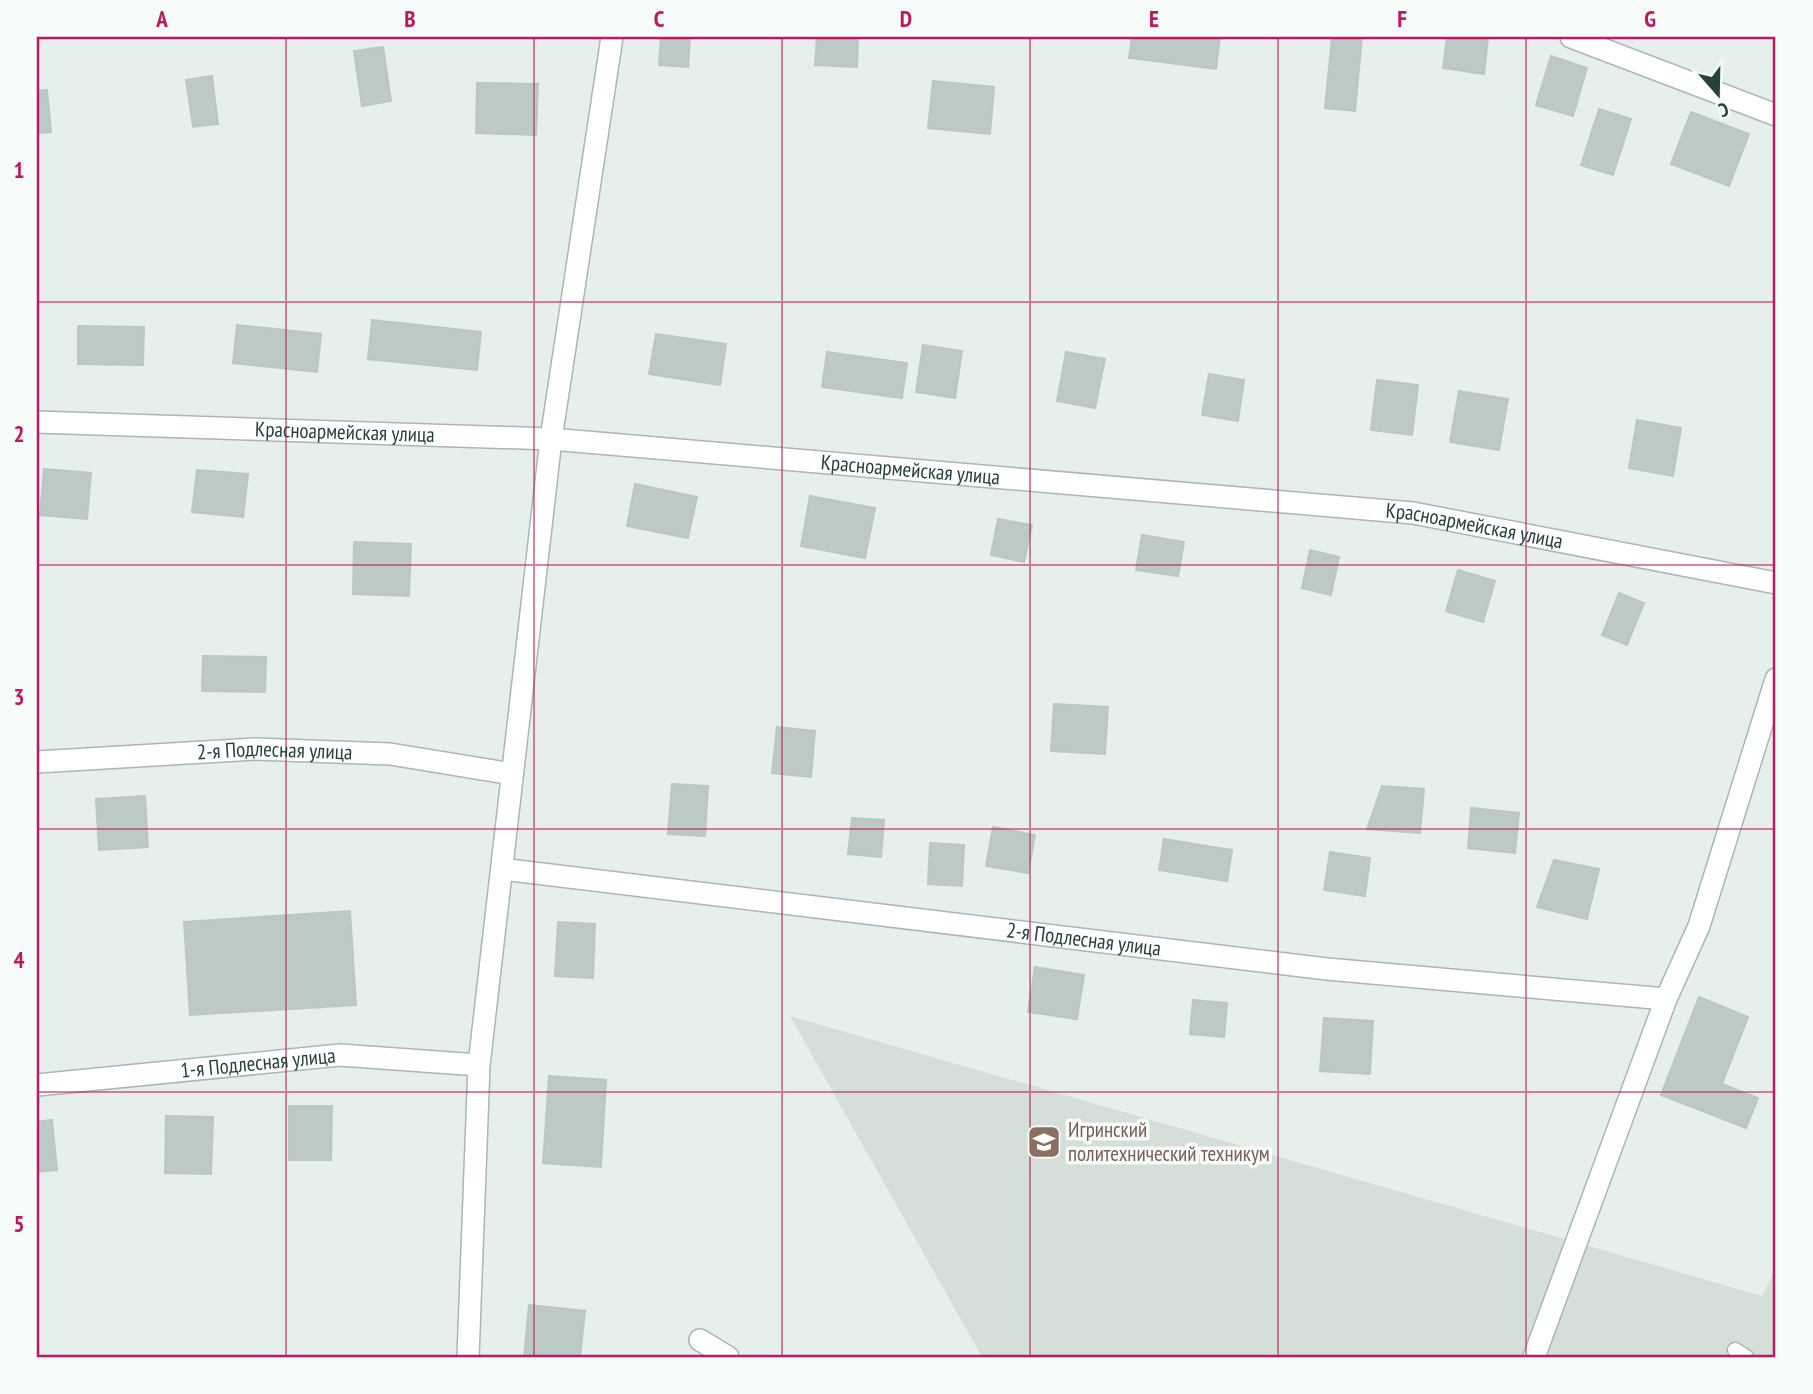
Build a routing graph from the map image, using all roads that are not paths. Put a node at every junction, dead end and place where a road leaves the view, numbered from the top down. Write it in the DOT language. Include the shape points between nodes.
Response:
graph roads {
  1 [pos="611,37"];
  2 [pos="1571,37"];
  3 [pos="1776,115"];
  4 [pos="37,422"];
  5 [pos="551,439"];
  6 [pos="1776,583"];
  7 [pos="1776,679"];
  8 [pos="37,762"];
  9 [pos="512,774"];
  10 [pos="502,869"];
  11 [pos="1666,999"];
  12 [pos="479,1065"];
  13 [pos="37,1085"];
  14 [pos="700,1340"];
  15 [pos="468,1357"];
  16 [pos="728,1357"];
  17 [pos="1534,1357"];
  1 -- 5 [label="street"];
  2 -- 3 [label="street"];
  4 -- 5 [label="street, Красноармейская улица"];
  5 -- 6 [label="street, Красноармейская улица" via="1413,513"];
  5 -- 9 [label="street"];
  7 -- 11 [label="street" via="1699,926"];
  8 -- 9 [label="street, 2-я Подлесная улица" via="255,749 390,754"];
  9 -- 10 [label="street"];
  10 -- 11 [label="street, 2-я Подлесная улица" via="1327,969"];
  10 -- 12 [label="street"];
  11 -- 17 [label="street"];
  12 -- 13 [label="street, 1-я Подлесная улица" via="340,1055"];
  12 -- 15 [label="street"];
  14 -- 16 [label="street"];
}
